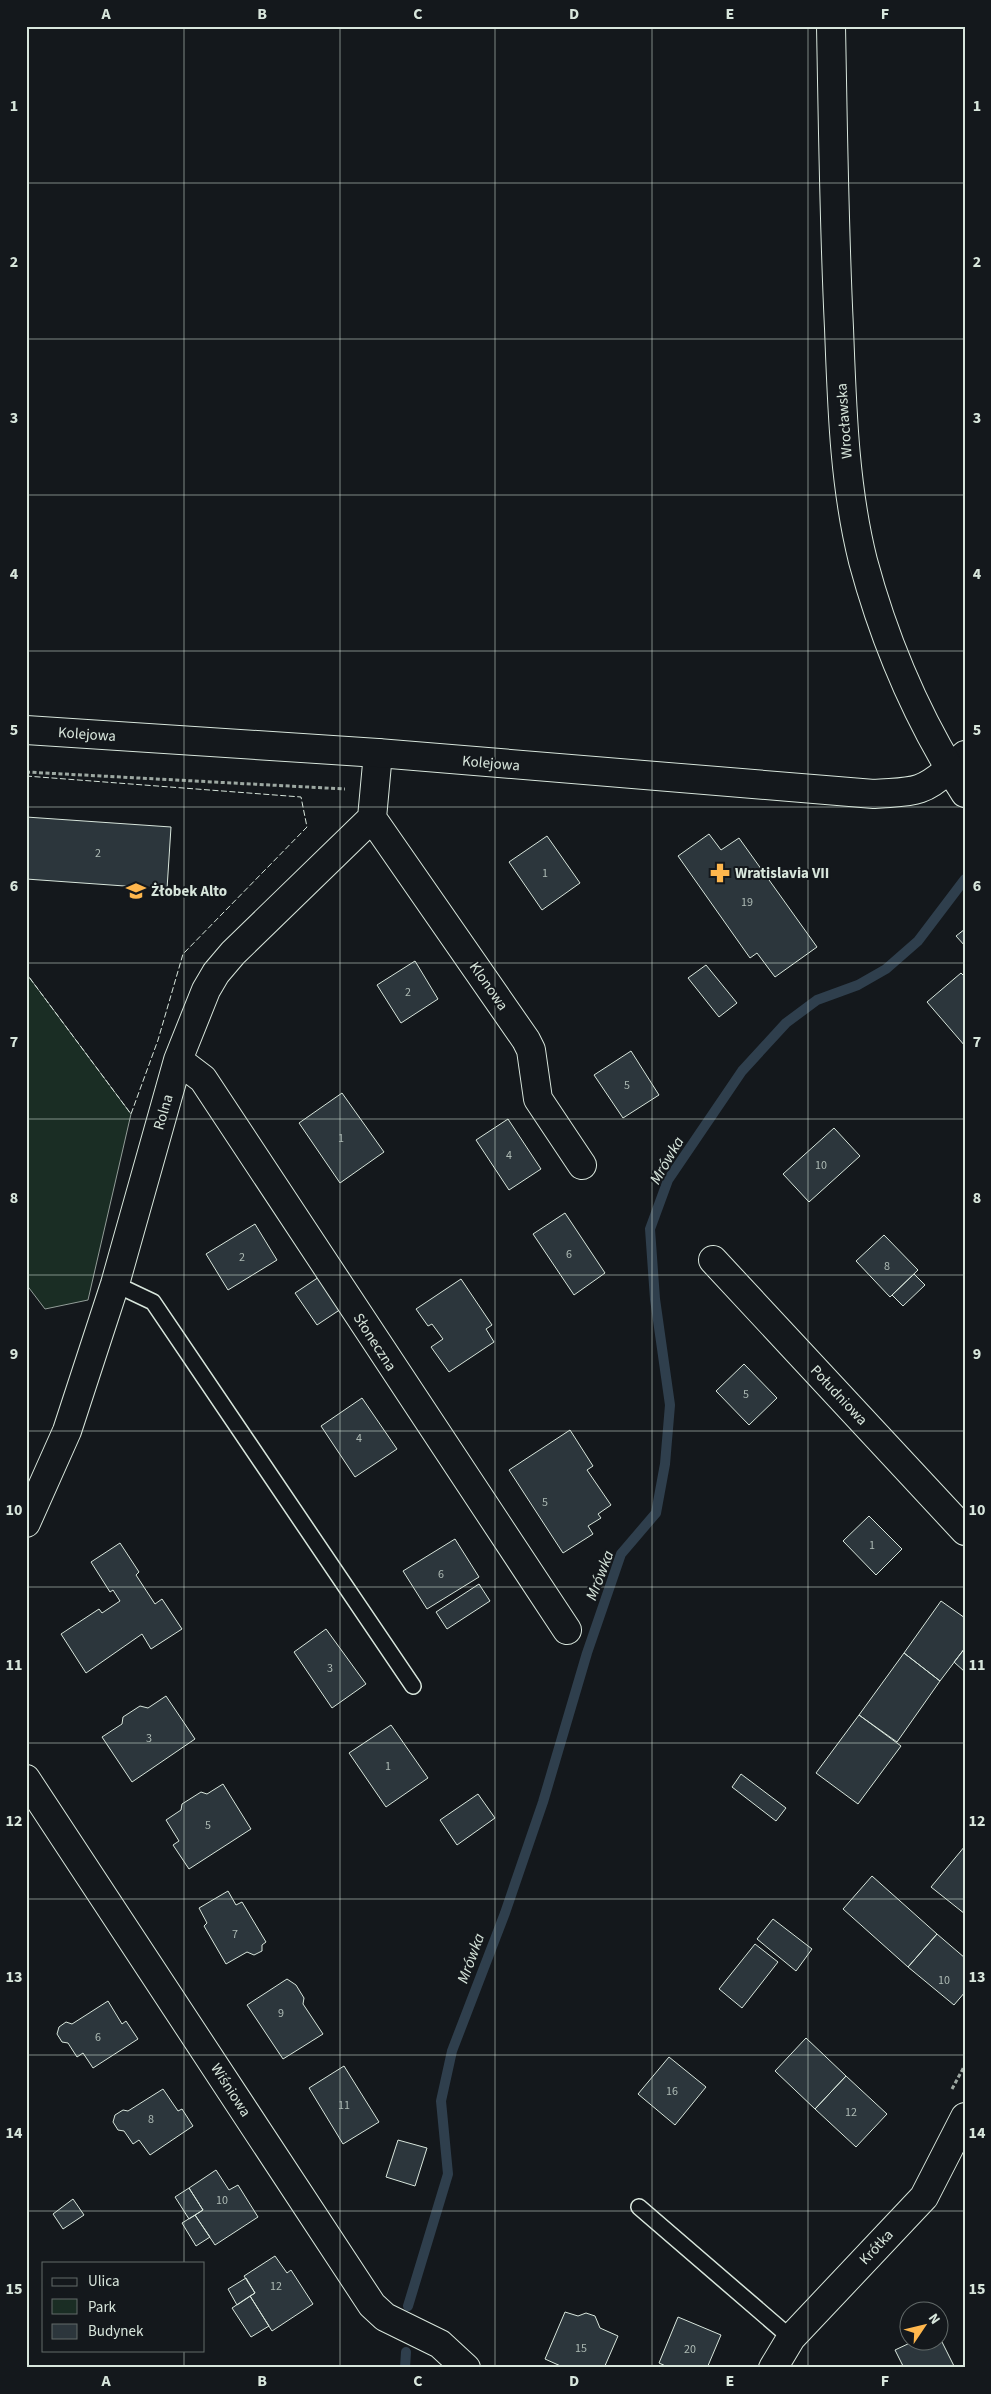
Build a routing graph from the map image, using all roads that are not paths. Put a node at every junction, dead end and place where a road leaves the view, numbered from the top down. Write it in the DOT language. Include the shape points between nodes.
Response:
graph roads {
  1 [pos="831,26"];
  2 [pos="26,730"];
  3 [pos="378,753"];
  4 [pos="957,762"];
  5 [pos="965,793"];
  6 [pos="372,818"];
  7 [pos="178,1060"];
  8 [pos="582,1165"];
  9 [pos="713,1260"];
  10 [pos="115,1284"];
  11 [pos="26,1523"];
  12 [pos="965,1531"];
  13 [pos="567,1630"];
  14 [pos="413,1686"];
  15 [pos="26,1779"];
  16 [pos="962,2126"];
  17 [pos="639,2206"];
  18 [pos="791,2338"];
  19 [pos="466,2368"];
  20 [pos="773,2368"];
  1 -- 4 [label="street, Wrocławska" via="839,344 850,490 863,561 888,637 920,718"];
  2 -- 3 [label="street, Kolejowa"];
  3 -- 4 [label="street, Kolejowa" via="874,794 918,791"];
  3 -- 6 [label="street"];
  4 -- 5 [label="street, Wrocławska"];
  6 -- 7 [label="street, Rolna" via="216,973"];
  6 -- 8 [label="street, Klonowa" via="526,1040 538,1098"];
  7 -- 10 [label="street, Rolna"];
  7 -- 13 [label="street, Słoneczna" via="203,1079"];
  9 -- 12 [label="street, Południowa"];
  10 -- 11 [label="street, Rolna" via="67,1431"];
  10 -- 14 [label="lane" via="153,1302"];
  15 -- 19 [label="street, Wiśniowa" via="372,2305 385,2317 440,2344"];
  16 -- 18 [label="street, Krótka" via="924,2197"];
  17 -- 18 [label="lane"];
  18 -- 20 [label="street, Krótka"];
}
